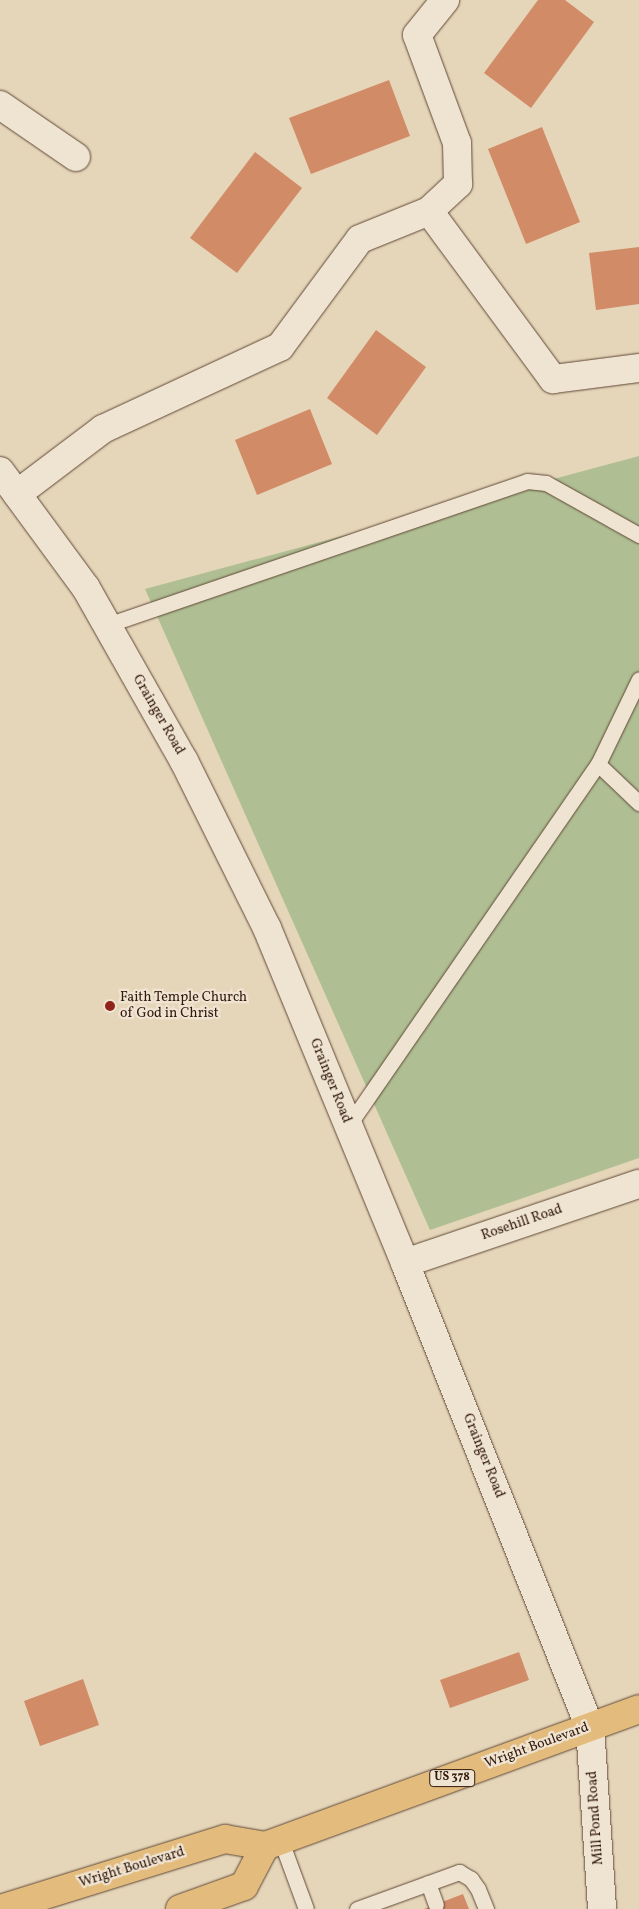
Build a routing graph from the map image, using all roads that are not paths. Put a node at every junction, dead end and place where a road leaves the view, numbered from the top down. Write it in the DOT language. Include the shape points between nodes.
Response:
graph roads {
  1 [pos="445,0"];
  2 [pos="0,105"];
  3 [pos="76,157"];
  4 [pos="429,211"];
  5 [pos="639,368"];
  6 [pos="0,471"];
  7 [pos="17,494"];
  8 [pos="639,535"];
  9 [pos="107,625"];
  10 [pos="639,679"];
  11 [pos="598,764"];
  12 [pos="639,803"];
  13 [pos="348,1126"];
  14 [pos="639,1184"];
  15 [pos="405,1262"];
  16 [pos="639,1709"];
  17 [pos="590,1727"];
  18 [pos="273,1843"];
  19 [pos="428,1883"];
  20 [pos="397,1902"];
  21 [pos="436,1905"];
  22 [pos="362,1908"];
  23 [pos="0,1909"];
  24 [pos="180,1909"];
  25 [pos="306,1909"];
  26 [pos="486,1909"];
  27 [pos="602,1909"];
  1 -- 4 [label="street" via="417,35 457,143 458,184"];
  2 -- 3 [label="street"];
  4 -- 5 [label="street" via="553,379"];
  4 -- 7 [label="street" via="360,239 280,347 103,429"];
  6 -- 7 [label="street, Grainger Road"];
  7 -- 9 [label="street, Grainger Road" via="86,588"];
  8 -- 9 [label="lane" via="546,484 528,481"];
  9 -- 13 [label="street, Grainger Road" via="184,761 267,928"];
  10 -- 11 [label="lane"];
  11 -- 12 [label="lane"];
  11 -- 13 [label="lane"];
  13 -- 15 [label="street, Grainger Road"];
  14 -- 15 [label="street, Rosehill Road"];
  15 -- 17 [label="street, Grainger Road"];
  16 -- 17 [label="highway, Wright Boulevard / US 378"];
  17 -- 18 [label="highway, Wright Boulevard / US 378"];
  17 -- 27 [label="street, Mill Pond Road"];
  18 -- 23 [label="highway, Wright Boulevard / US 378" via="225,1840"];
  18 -- 24 [label="highway" via="244,1886"];
  18 -- 25 [label="lane"];
  19 -- 20 [label="lane"];
  19 -- 21 [label="lane"];
  19 -- 26 [label="lane" via="459,1872 478,1888"];
  20 -- 22 [label="lane"];
}
